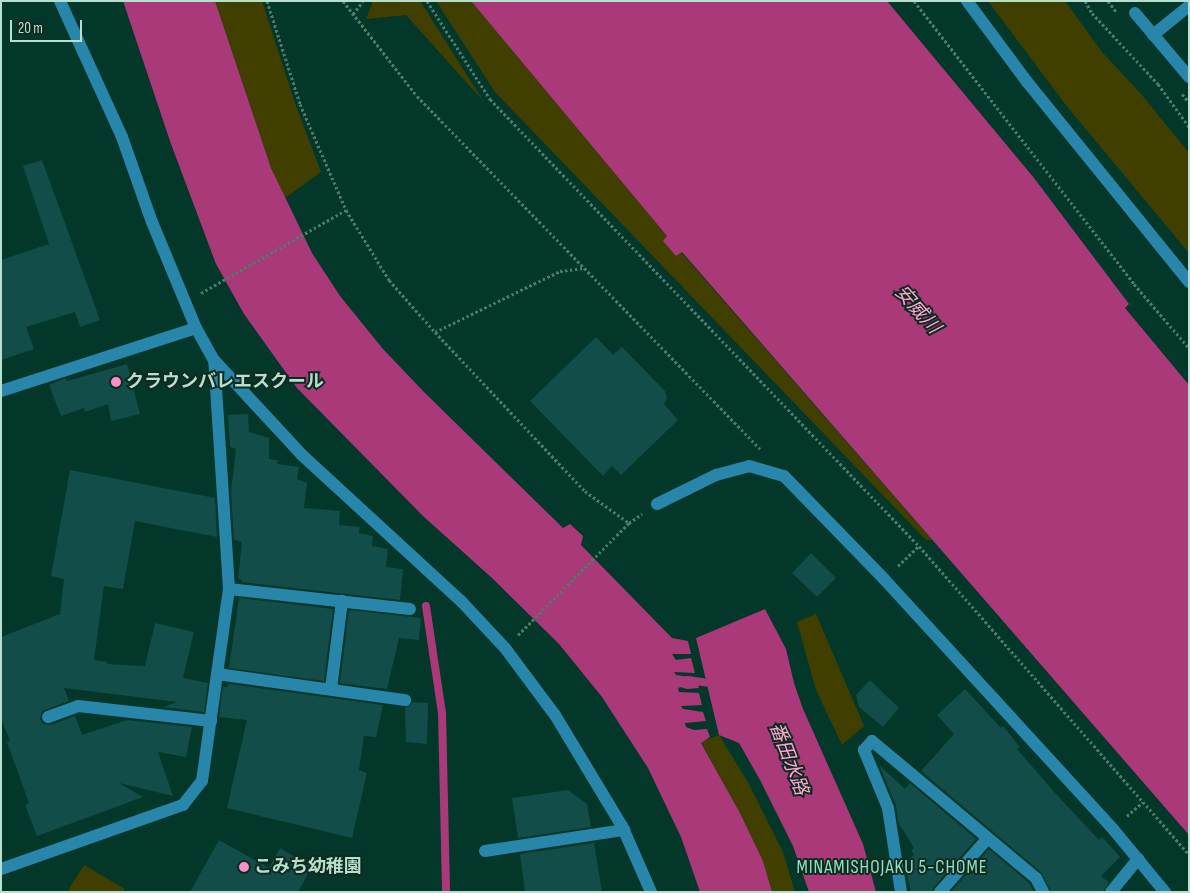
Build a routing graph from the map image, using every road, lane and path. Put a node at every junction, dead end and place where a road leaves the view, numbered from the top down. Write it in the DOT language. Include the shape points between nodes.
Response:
graph roads {
  1 [pos="60,1"];
  2 [pos="267,1"];
  3 [pos="343,1"];
  4 [pos="363,1"];
  5 [pos="427,1"];
  6 [pos="914,1"];
  7 [pos="967,1"];
  8 [pos="1085,1"];
  9 [pos="1189,6"];
  10 [pos="1135,13"];
  11 [pos="353,14"];
  12 [pos="1153,35"];
  13 [pos="1189,77"];
  14 [pos="1189,128"];
  15 [pos="346,210"];
  16 [pos="584,268"];
  17 [pos="1189,282"];
  18 [pos="194,297"];
  19 [pos="196,328"];
  20 [pos="435,332"];
  21 [pos="1189,348"];
  22 [pos="214,360"];
  23 [pos="1,390"];
  24 [pos="784,476"];
  25 [pos="657,504"];
  26 [pos="919,546"];
  27 [pos="884,579"];
  28 [pos="229,589"];
  29 [pos="342,601"];
  30 [pos="410,608"];
  31 [pos="505,648"];
  32 [pos="217,674"];
  33 [pos="332,689"];
  34 [pos="406,700"];
  35 [pos="48,716"];
  36 [pos="211,721"];
  37 [pos="624,830"];
  38 [pos="988,838"];
  39 [pos="485,851"];
  40 [pos="1189,854"];
  41 [pos="1138,859"];
  42 [pos="1,869"];
  43 [pos="651,892"];
  44 [pos="901,892"];
  45 [pos="940,892"];
  46 [pos="1043,892"];
  47 [pos="1112,892"];
  48 [pos="1165,892"];
  1 -- 19 [label="street" via="122,137 152,222"];
  2 -- 15 [label="path" via="300,104"];
  3 -- 11 [label="path"];
  4 -- 11 [label="path"];
  5 -- 26 [label="path" via="490,99"];
  6 -- 21 [label="path" via="1134,284"];
  7 -- 17 [label="street" via="1034,91"];
  8 -- 14 [label="path" via="1092,13 1158,84"];
  9 -- 12 [label="street"];
  10 -- 12 [label="street"];
  11 -- 16 [label="path" via="417,96"];
  12 -- 13 [label="street"];
  15 -- 18 [label="path"];
  15 -- 20 [label="path" via="389,280"];
  16 -- 20 [label="path" via="560,271"];
  16 -- 24 [label="path"];
  19 -- 22 [label="street"];
  19 -- 23 [label="street"];
  20 -- 31 [label="path" via="585,491 629,523"];
  22 -- 28 [label="street"];
  22 -- 31 [label="street" via="302,455 461,601"];
  24 -- 25 [label="street" via="749,466 716,475"];
  24 -- 27 [label="street"];
  26 -- 27 [label="path"];
  26 -- 40 [label="path"];
  27 -- 41 [label="street"];
  28 -- 29 [label="street"];
  28 -- 32 [label="street"];
  29 -- 30 [label="street"];
  29 -- 33 [label="street"];
  31 -- 37 [label="street" via="555,715"];
  32 -- 33 [label="street"];
  32 -- 36 [label="street"];
  33 -- 34 [label="street"];
  35 -- 36 [label="street" via="78,706"];
  36 -- 42 [label="street" via="202,782 183,805"];
  37 -- 39 [label="street"];
  37 -- 43 [label="street"];
  38 -- 44 [label="street" via="872,741 864,750 888,808"];
  38 -- 45 [label="street"];
  38 -- 46 [label="street" via="1036,878"];
  41 -- 47 [label="street"];
  41 -- 48 [label="street"];
}
